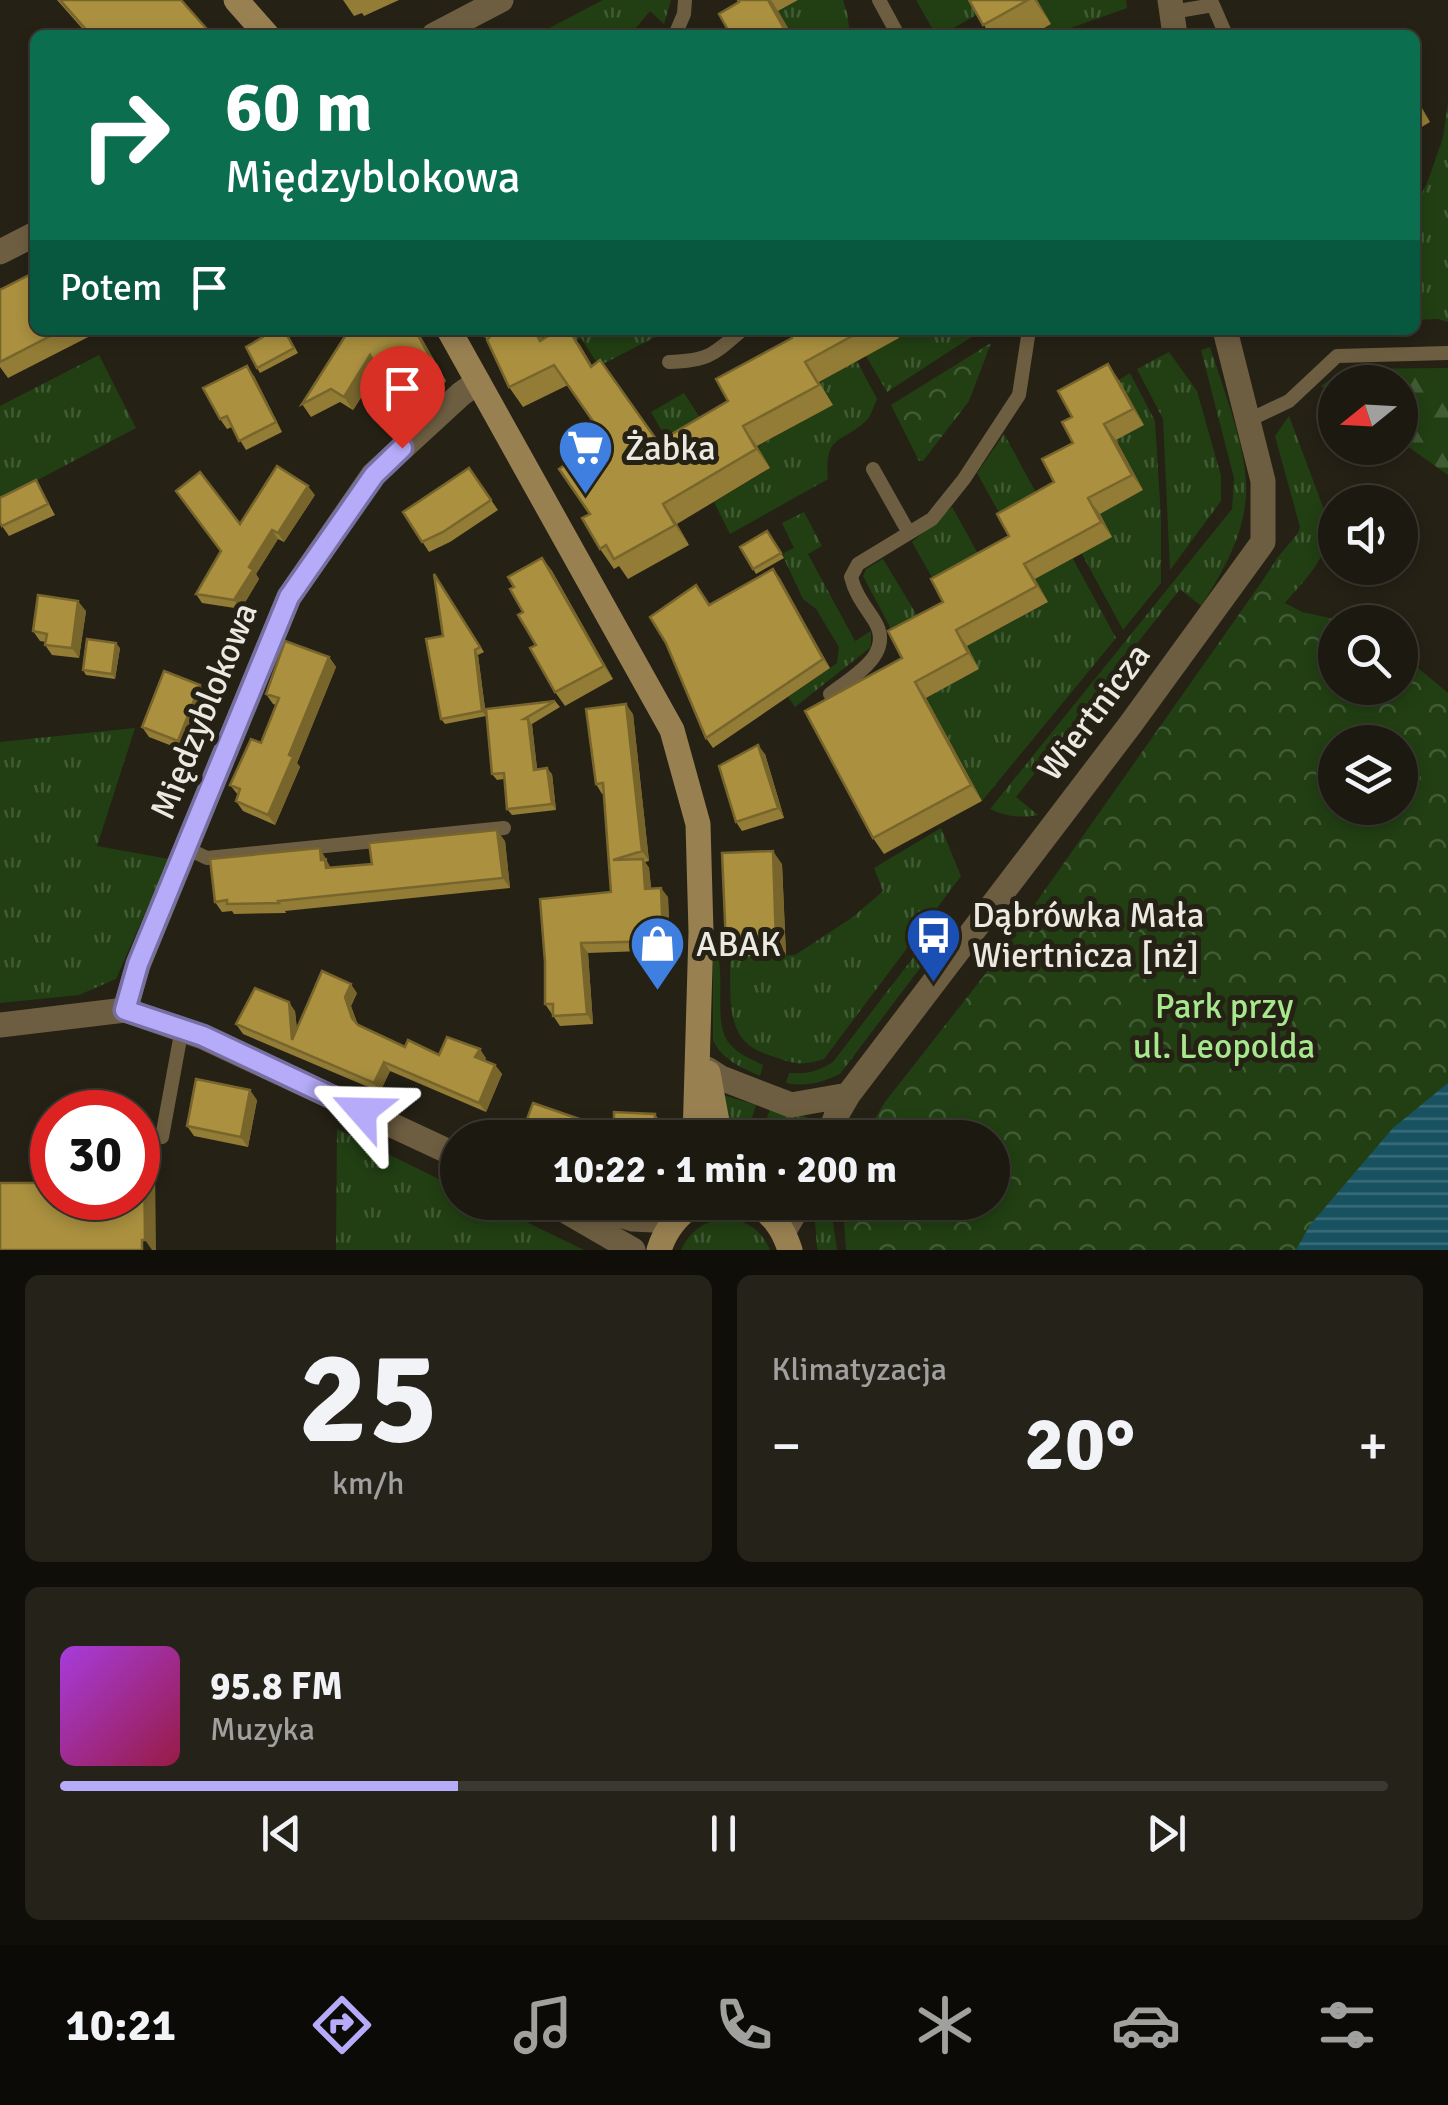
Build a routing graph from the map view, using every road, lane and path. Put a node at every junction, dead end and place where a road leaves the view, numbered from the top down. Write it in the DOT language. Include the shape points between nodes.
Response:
graph roads {
  1 [pos="236,0"];
  2 [pos="501,0"];
  3 [pos="685,0"];
  4 [pos="879,0"];
  5 [pos="1219,3"];
  6 [pos="1173,16"];
  7 [pos="263,30"];
  8 [pos="444,30"];
  9 [pos="677,30"];
  10 [pos="895,30"];
  11 [pos="1225,30"];
  12 [pos="30,237"];
  13 [pos="0,252"];
  14 [pos="452,335"];
  15 [pos="736,335"];
  16 [pos="1028,335"];
  17 [pos="1225,335"];
  18 [pos="1448,352"];
  19 [pos="669,362"];
  20 [pos="478,382"];
  21 [pos="1249,420"];
  22 [pos="872,470"];
  23 [pos="910,533"];
  24 [pos="830,694"];
  25 [pos="504,828"];
  26 [pos="186,848"];
  27 [pos="125,1010"];
  28 [pos="0,1026"];
  29 [pos="182,1028"];
  30 [pos="698,1034"];
  31 [pos="707,1070"];
  32 [pos="838,1116"];
  33 [pos="696,1120"];
  34 [pos="717,1120"];
  35 [pos="162,1136"];
  36 [pos="440,1148"];
  37 [pos="581,1220"];
  38 [pos="652,1220"];
  39 [pos="672,1221"];
  40 [pos="633,1250"];
  41 [pos="659,1250"];
  1 -- 7 [label="street"];
  2 -- 8 [label="street"];
  3 -- 9 [label="lane"];
  4 -- 10 [label="lane"];
  5 -- 6 [label="lane"];
  5 -- 11 [label="lane"];
  12 -- 13 [label="street"];
  14 -- 20 [label="street"];
  15 -- 19 [label="lane" via="697,361"];
  16 -- 23 [label="lane" via="1019,395 964,479 932,519"];
  17 -- 21 [label="street, Wiertnicza"];
  18 -- 21 [label="lane" via="1337,356 1289,401"];
  20 -- 26 [label="street, Międzyblokowa" via="374,475 289,597"];
  20 -- 30 [label="street" via="672,730 698,824"];
  21 -- 32 [label="street, Wiertnicza" via="1263,481 1263,542"];
  22 -- 23 [label="lane"];
  23 -- 24 [label="lane" via="858,564 851,578 878,627 879,650"];
  25 -- 26 [label="lane" via="207,858"];
  26 -- 27 [label="street, Międzyblokowa"];
  27 -- 28 [label="street"];
  27 -- 29 [label="street"];
  29 -- 35 [label="lane"];
  29 -- 36 [label="street"];
  30 -- 31 [label="street"];
  30 -- 33 [label="street"];
  31 -- 32 [label="street" via="790,1105"];
  31 -- 34 [label="street"];
  37 -- 40 [label="street"];
  38 -- 39 [label="street"];
  39 -- 41 [label="street"];
}
